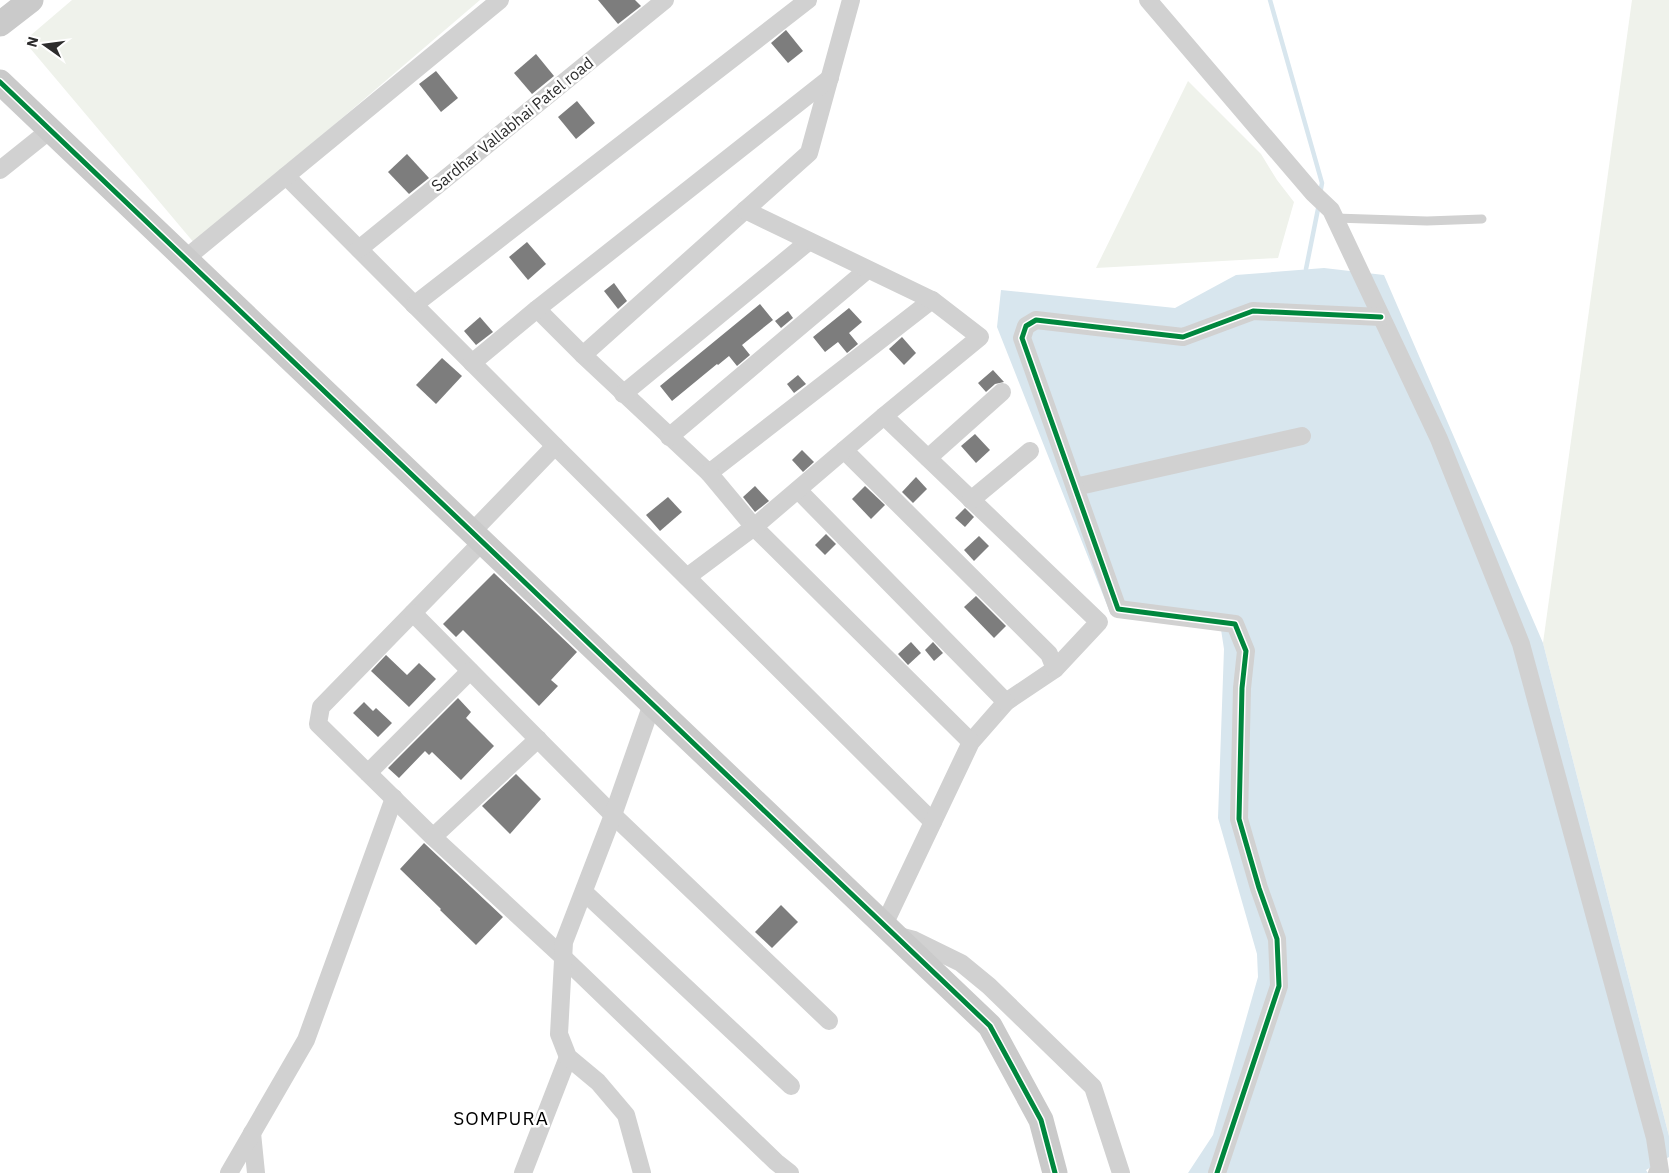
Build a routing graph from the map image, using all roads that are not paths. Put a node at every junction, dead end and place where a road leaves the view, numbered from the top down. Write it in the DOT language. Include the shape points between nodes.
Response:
graph roads {
  1 [pos="31,0"];
  2 [pos="500,0"];
  3 [pos="665,0"];
  4 [pos="808,0"];
  5 [pos="851,0"];
  6 [pos="1148,0"];
  7 [pos="0,24"];
  8 [pos="830,78"];
  9 [pos="0,82"];
  10 [pos="50,130"];
  11 [pos="0,170"];
  12 [pos="286,176"];
  13 [pos="745,210"];
  14 [pos="1333,214"];
  15 [pos="1482,218"];
  16 [pos="808,242"];
  17 [pos="359,249"];
  18 [pos="185,258"];
  19 [pos="867,270"];
  20 [pos="932,300"];
  21 [pos="414,305"];
  22 [pos="536,309"];
  23 [pos="1381,317"];
  24 [pos="583,355"];
  25 [pos="472,363"];
  26 [pos="1002,392"];
  27 [pos="623,394"];
  28 [pos="884,416"];
  29 [pos="1302,436"];
  30 [pos="669,437"];
  31 [pos="555,446"];
  32 [pos="844,450"];
  33 [pos="1030,451"];
  34 [pos="928,458"];
  35 [pos="709,473"];
  36 [pos="1075,487"];
  37 [pos="798,490"];
  38 [pos="971,500"];
  39 [pos="754,527"];
  40 [pos="477,537"];
  41 [pos="686,577"];
  42 [pos="413,613"];
  43 [pos="1055,669"];
  44 [pos="470,671"];
  45 [pos="1006,702"];
  46 [pos="652,704"];
  47 [pos="538,739"];
  48 [pos="971,742"];
  49 [pos="368,773"];
  50 [pos="394,798"];
  51 [pos="613,815"];
  52 [pos="933,822"];
  53 [pos="433,837"];
  54 [pos="584,892"];
  55 [pos="888,929"];
  56 [pos="564,958"];
  57 [pos="829,1021"];
  58 [pos="568,1057"];
  59 [pos="791,1086"];
  60 [pos="252,1133"];
  61 [pos="229,1173"];
  62 [pos="256,1173"];
  63 [pos="523,1173"];
  64 [pos="642,1173"];
  65 [pos="790,1173"];
  66 [pos="1056,1173"];
  67 [pos="1121,1173"];
  68 [pos="1217,1173"];
  69 [pos="1657,1173"];
  1 -- 7 [label="street"];
  2 -- 12 [label="street"];
  3 -- 17 [label="street, Sardhar Vallabhai Patel road"];
  4 -- 21 [label="street"];
  5 -- 8 [label="street"];
  6 -- 14 [label="street"];
  8 -- 13 [label="street" via="808,154"];
  8 -- 22 [label="street"];
  9 -- 10 [label="street"];
  10 -- 11 [label="street"];
  10 -- 18 [label="street"];
  12 -- 17 [label="street"];
  12 -- 18 [label="street"];
  13 -- 16 [label="street"];
  13 -- 24 [label="street"];
  14 -- 15 [label="lane" via="1427,221"];
  14 -- 23 [label="street"];
  16 -- 19 [label="street"];
  16 -- 27 [label="street"];
  17 -- 21 [label="street"];
  18 -- 40 [label="street"];
  19 -- 20 [label="street"];
  19 -- 30 [label="street"];
  20 -- 28 [label="street" via="980,337"];
  20 -- 35 [label="street"];
  21 -- 25 [label="street"];
  22 -- 24 [label="street"];
  22 -- 25 [label="street"];
  23 -- 36 [label="street" via="1253,311 1183,337 1036,320 1026,326 1022,338"];
  23 -- 69 [label="street" via="1439,439 1521,644 1655,1138 1660,1171"];
  24 -- 27 [label="street"];
  25 -- 31 [label="street"];
  26 -- 34 [label="street"];
  27 -- 30 [label="street"];
  28 -- 32 [label="street"];
  28 -- 34 [label="street"];
  29 -- 36 [label="street"];
  30 -- 35 [label="street"];
  31 -- 40 [label="street"];
  31 -- 41 [label="street"];
  32 -- 37 [label="street"];
  32 -- 43 [label="street" via="1049,654"];
  33 -- 38 [label="street"];
  34 -- 38 [label="street"];
  35 -- 39 [label="street"];
  36 -- 68 [label="street" via="1118,609 1234,624 1246,651 1239,819 1277,939 1279,986"];
  37 -- 39 [label="street"];
  37 -- 45 [label="street"];
  38 -- 43 [label="street" via="1099,622"];
  39 -- 41 [label="street"];
  39 -- 48 [label="street"];
  40 -- 42 [label="street"];
  40 -- 46 [label="street"];
  41 -- 52 [label="street"];
  42 -- 44 [label="street"];
  42 -- 49 [label="street" via="321,707 318,724"];
  43 -- 45 [label="street"];
  44 -- 47 [label="street"];
  44 -- 49 [label="street"];
  45 -- 48 [label="street"];
  46 -- 51 [label="street"];
  46 -- 55 [label="street"];
  47 -- 51 [label="street"];
  47 -- 53 [label="street"];
  48 -- 52 [label="street"];
  49 -- 50 [label="street"];
  50 -- 53 [label="street"];
  50 -- 60 [label="street" via="306,1040"];
  51 -- 54 [label="street"];
  51 -- 57 [label="street"];
  52 -- 55 [label="street"];
  53 -- 56 [label="street"];
  54 -- 56 [label="street" via="564,942"];
  54 -- 59 [label="street"];
  55 -- 66 [label="street" via="990,1026 1041,1120"];
  55 -- 67 [label="street" via="961,963 1093,1087"];
  56 -- 58 [label="street" via="559,1034"];
  56 -- 65 [label="street"];
  58 -- 63 [label="street"];
  58 -- 64 [label="street" via="598,1082 626,1115"];
  60 -- 61 [label="street"];
  60 -- 62 [label="street"];
}
